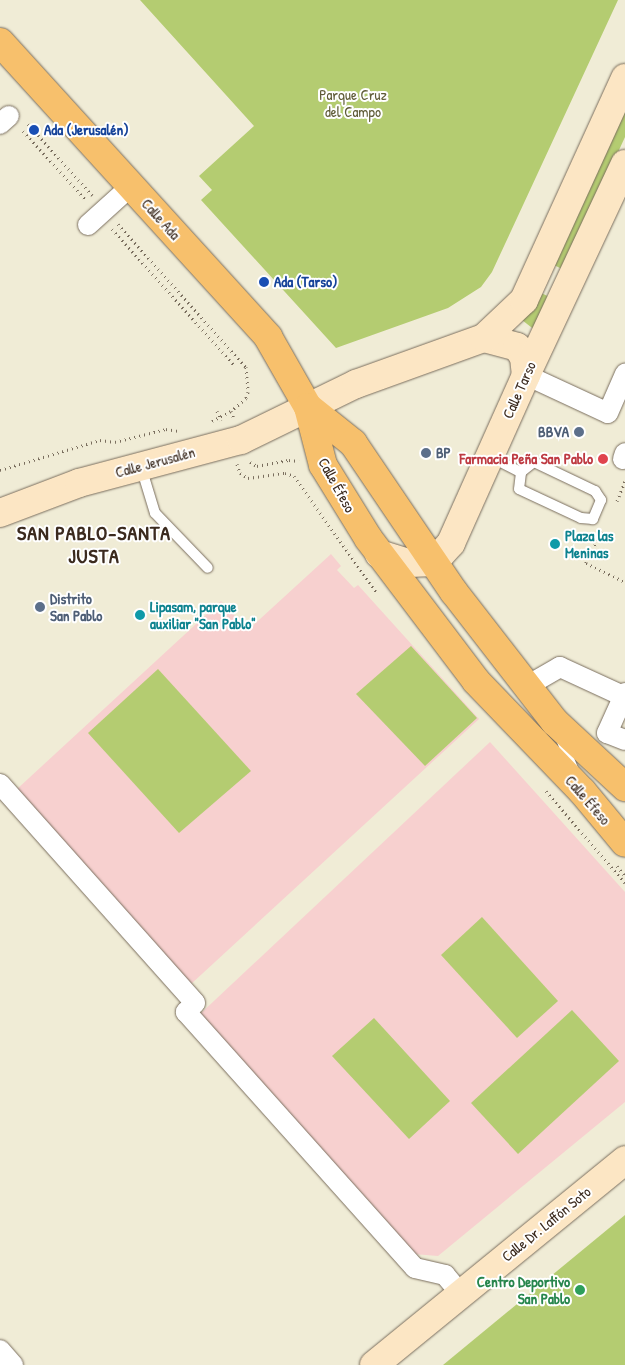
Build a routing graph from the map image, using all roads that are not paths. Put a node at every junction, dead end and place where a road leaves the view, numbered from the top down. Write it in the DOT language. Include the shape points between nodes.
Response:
graph roads {
  1 [pos="0,42"];
  2 [pos="625,78"];
  3 [pos="625,164"];
  4 [pos="131,186"];
  5 [pos="94,220"];
  6 [pos="484,338"];
  7 [pos="625,374"];
  8 [pos="526,375"];
  9 [pos="308,407"];
  10 [pos="490,456"];
  11 [pos="140,466"];
  12 [pos="521,472"];
  13 [pos="0,513"];
  14 [pos="379,554"];
  15 [pos="434,562"];
  16 [pos="208,568"];
  17 [pos="527,686"];
  18 [pos="624,695"];
  19 [pos="555,722"];
  20 [pos="625,740"];
  21 [pos="0,784"];
  22 [pos="625,787"];
  23 [pos="582,791"];
  24 [pos="625,843"];
  25 [pos="625,1160"];
  26 [pos="460,1293"];
  27 [pos="0,1350"];
  28 [pos="13,1365"];
  29 [pos="374,1365"];
  1 -- 4 [label="main road, Calle Ada"];
  2 -- 6 [label="street" via="524,300"];
  3 -- 8 [label="street, Calle Tarso"];
  4 -- 5 [label="street"];
  4 -- 9 [label="main road, Calle Ada" via="268,337"];
  6 -- 8 [label="street" via="516,347 524,357"];
  6 -- 9 [label="street" via="356,384"];
  7 -- 8 [label="street" via="608,413"];
  8 -- 10 [label="street, Calle Tarso"];
  9 -- 11 [label="street, Calle Jerusalén" via="229,443"];
  9 -- 14 [label="main road, Calle Éfeso" via="323,465"];
  9 -- 15 [label="main road" via="353,443"];
  10 -- 12 [label="lane"];
  10 -- 15 [label="street, Calle Tarso" via="451,543"];
  11 -- 13 [label="street, Calle Jerusalén" via="79,483"];
  11 -- 16 [label="lane" via="155,513"];
  12 -- 12 [label="lane" via="534,462 595,492 600,500 593,519 581,518 519,489"];
  14 -- 15 [label="street" via="409,563"];
  14 -- 23 [label="main road, Calle Éfeso" via="476,681"];
  15 -- 17 [label="main road"];
  17 -- 18 [label="street" via="560,667"];
  17 -- 19 [label="main road"];
  18 -- 20 [label="street" via="607,732"];
  19 -- 22 [label="main road"];
  19 -- 23 [label="lane"];
  21 -- 26 [label="street" via="195,1003 186,1012 415,1268 445,1276"];
  23 -- 24 [label="main road, Calle Éfeso"];
  25 -- 26 [label="street, Calle Dr. Laffón Soto"];
  26 -- 29 [label="street, Calle Dr. Laffón Soto"];
  27 -- 28 [label="street"];
}
